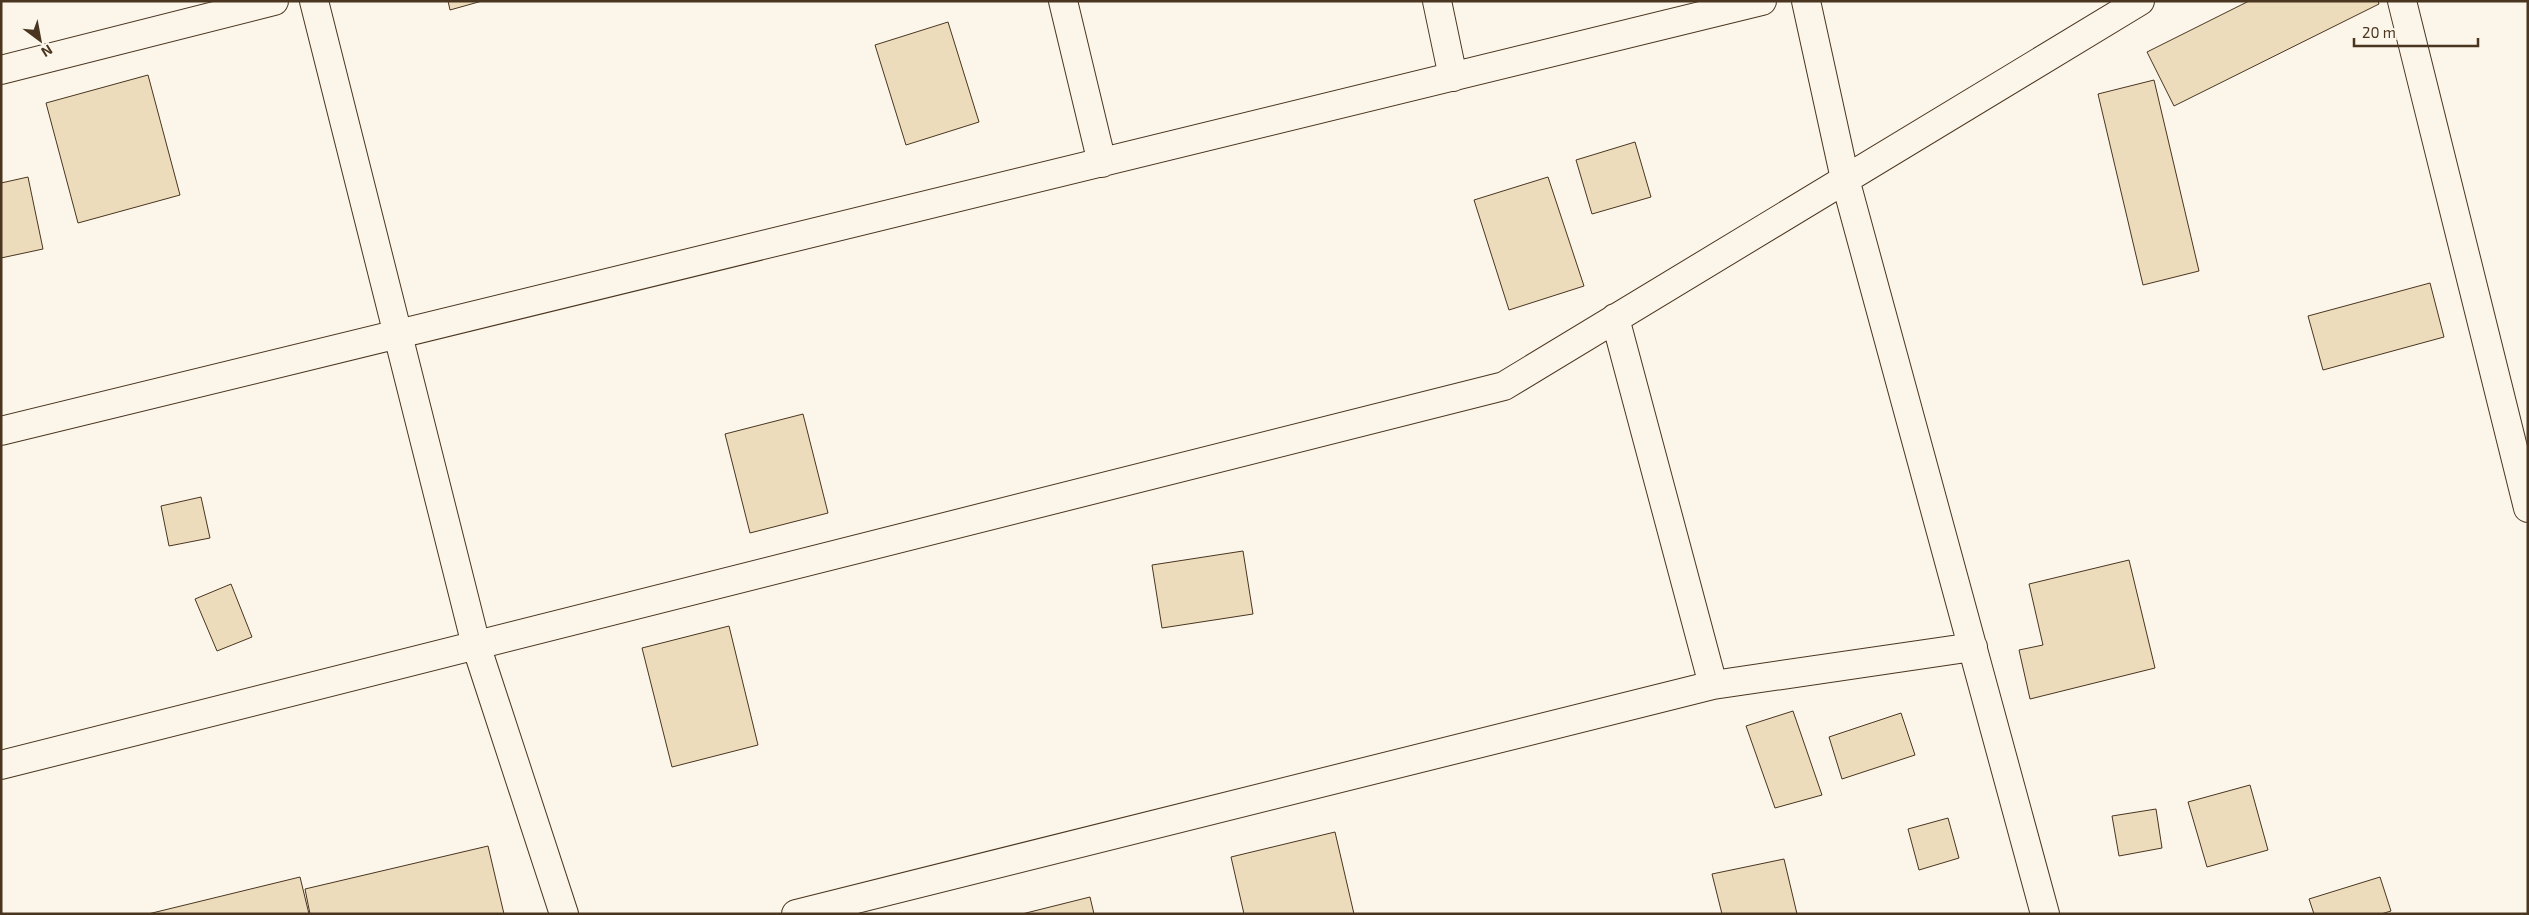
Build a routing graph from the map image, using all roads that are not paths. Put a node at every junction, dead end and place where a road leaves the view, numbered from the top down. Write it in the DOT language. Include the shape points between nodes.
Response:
graph roads {
  1 [pos="274,1"];
  2 [pos="314,1"];
  3 [pos="1063,1"];
  4 [pos="1437,1"];
  5 [pos="1762,1"];
  6 [pos="1806,1"];
  7 [pos="2140,1"];
  8 [pos="2402,1"];
  9 [pos="1,70"];
  10 [pos="1453,77"];
  11 [pos="1102,163"];
  12 [pos="1846,179"];
  13 [pos="1615,318"];
  14 [pos="398,334"];
  15 [pos="1,431"];
  16 [pos="2528,508"];
  17 [pos="476,645"];
  18 [pos="1973,647"];
  19 [pos="1713,685"];
  20 [pos="1,765"];
  21 [pos="564,914"];
  22 [pos="796,914"];
  23 [pos="2046,914"];
  1 -- 9 [label="street"];
  2 -- 14 [label="street"];
  3 -- 11 [label="street"];
  4 -- 10 [label="street"];
  5 -- 10 [label="street"];
  6 -- 12 [label="street"];
  7 -- 12 [label="street"];
  8 -- 16 [label="street"];
  10 -- 11 [label="street"];
  11 -- 14 [label="street"];
  12 -- 13 [label="street"];
  12 -- 18 [label="street"];
  13 -- 17 [label="street" via="1504,386"];
  13 -- 19 [label="street"];
  14 -- 15 [label="street"];
  14 -- 17 [label="street"];
  17 -- 20 [label="street"];
  17 -- 21 [label="street"];
  18 -- 19 [label="street"];
  18 -- 23 [label="street"];
  19 -- 22 [label="street"];
}
